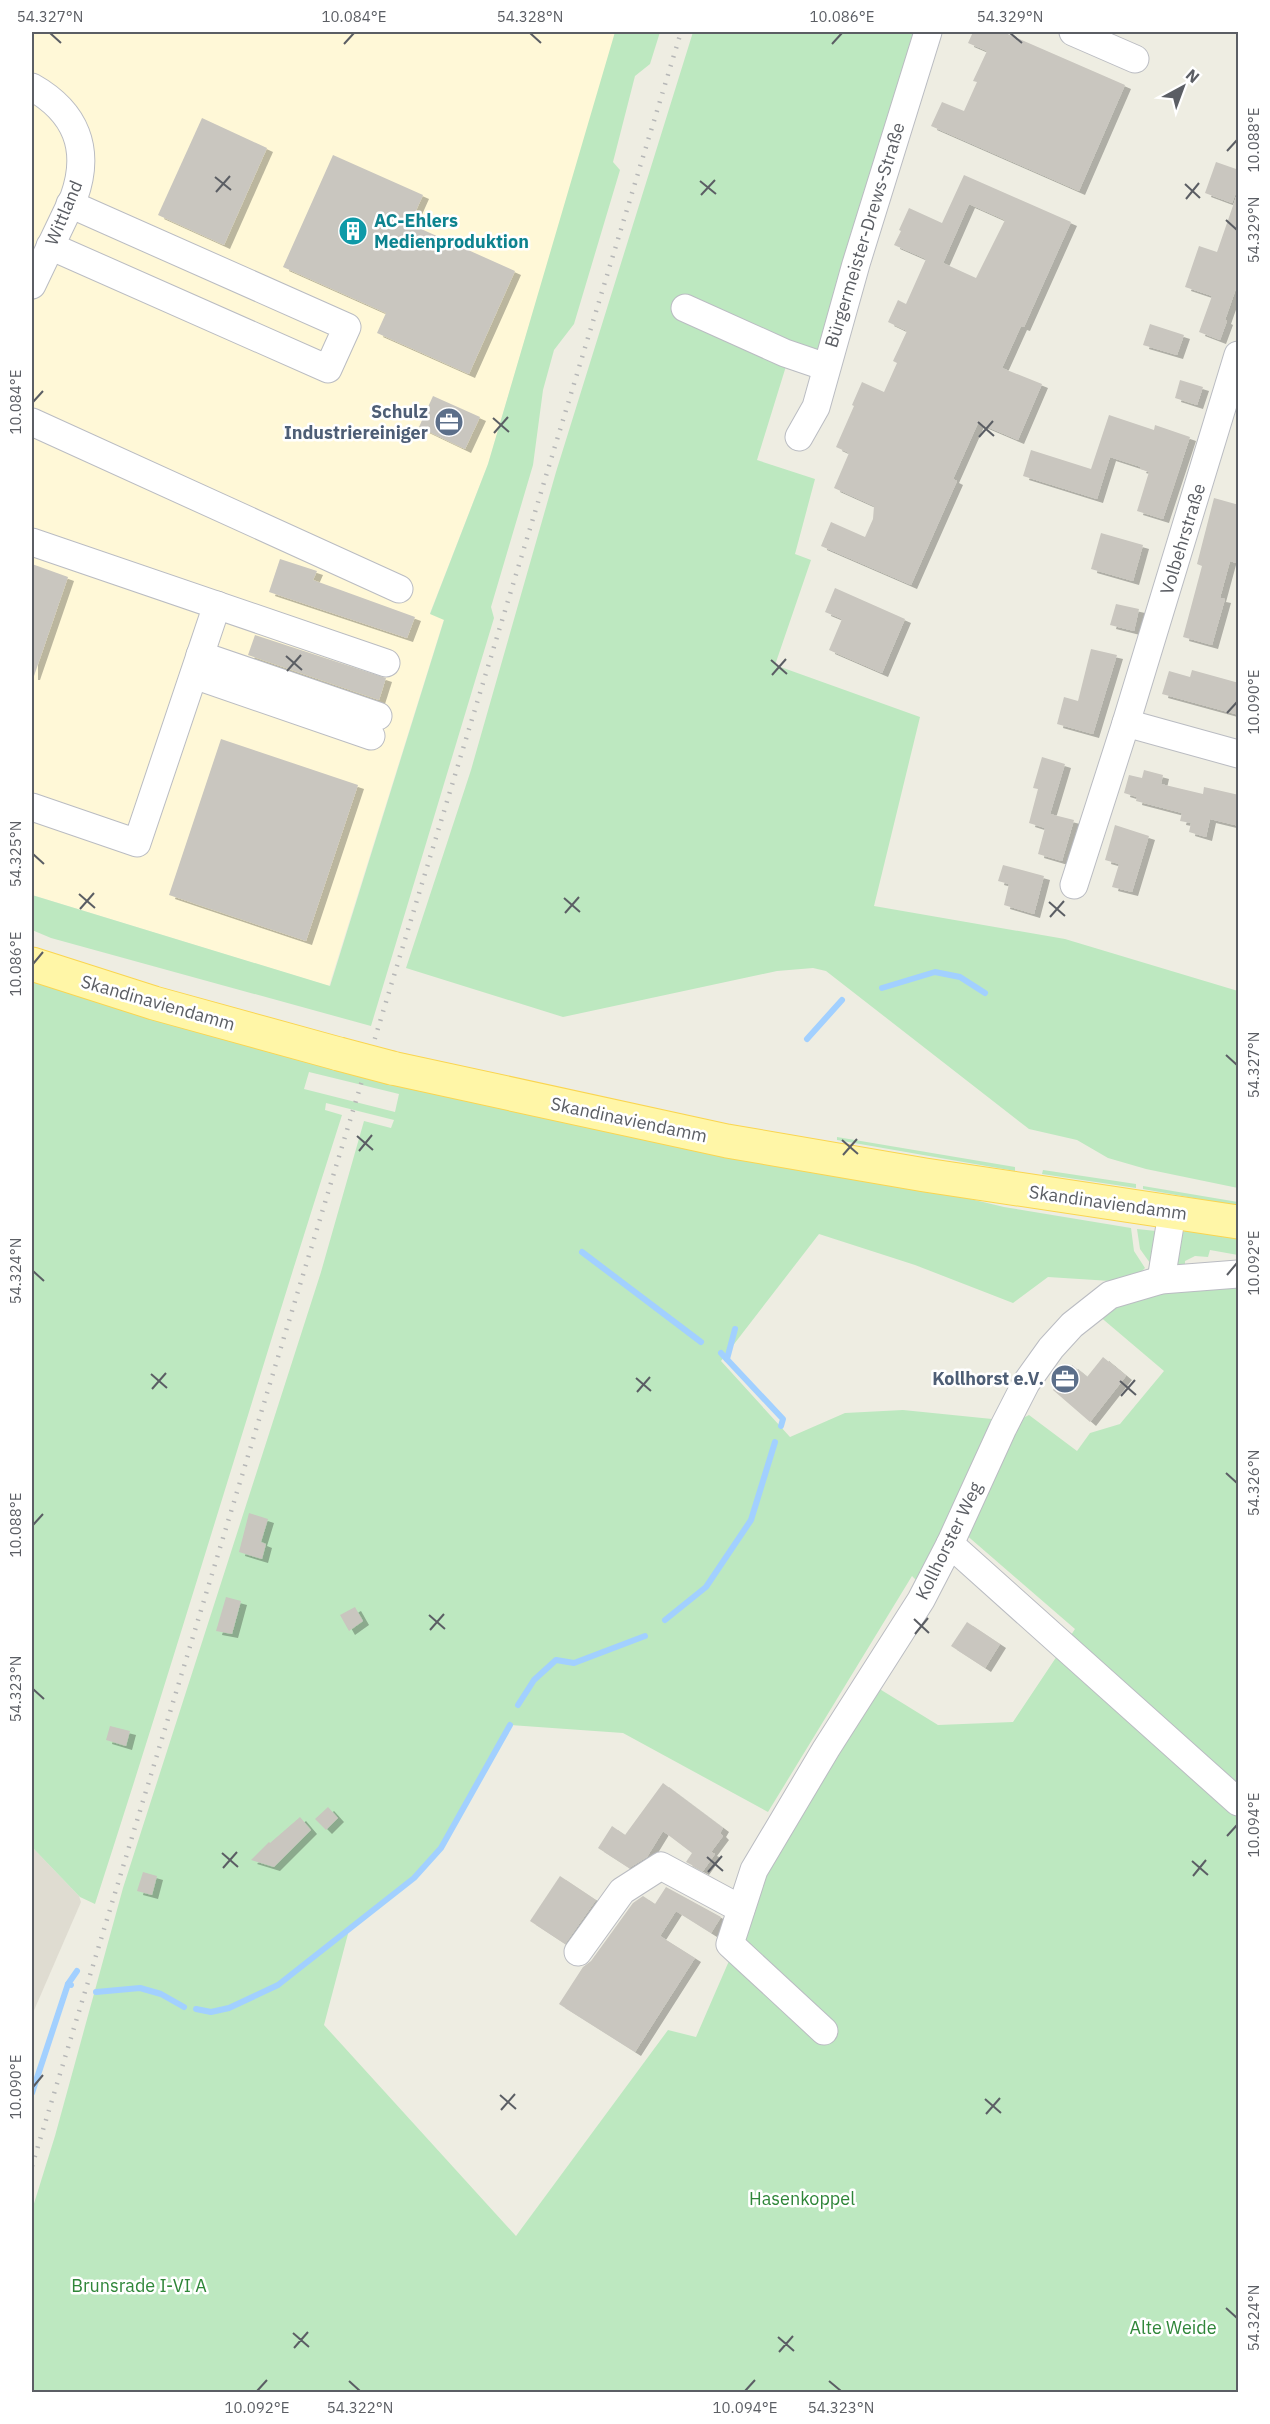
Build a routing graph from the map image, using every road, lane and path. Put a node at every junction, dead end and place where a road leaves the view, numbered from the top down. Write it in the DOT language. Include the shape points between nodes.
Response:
graph roads {
  1 [pos="928,32"];
  2 [pos="1072,32"];
  3 [pos="1135,59"];
  4 [pos="32,87"];
  5 [pos="70,204"];
  6 [pos="50,246"];
  7 [pos="32,285"];
  8 [pos="685,308"];
  9 [pos="1239,355"];
  10 [pos="826,368"];
  11 [pos="32,422"];
  12 [pos="799,437"];
  13 [pos="32,542"];
  14 [pos="399,589"];
  15 [pos="217,605"];
  16 [pos="386,663"];
  17 [pos="197,665"];
  18 [pos="1126,723"];
  19 [pos="375,726"];
  20 [pos="1239,754"];
  21 [pos="32,807"];
  22 [pos="1074,885"];
  23 [pos="32,964"];
  24 [pos="1172,1213"];
  25 [pos="1239,1222"];
  26 [pos="1239,1274"];
  27 [pos="1161,1280"];
  28 [pos="950,1544"];
  29 [pos="1239,1802"];
  30 [pos="741,1909"];
  31 [pos="578,1952"];
  32 [pos="825,2031"];
  1 -- 10 [label="street, Bürgermeister-Drews-Straße"];
  2 -- 3 [label="street"];
  4 -- 5 [label="street, Wittland" via="57,106 78,137 81,172"];
  5 -- 6 [label="street, Wittland"];
  5 -- 6 [label="street" via="347,327 328,369"];
  6 -- 7 [label="street, Wittland"];
  8 -- 10 [label="street"];
  9 -- 18 [label="street, Volbehrstraße"];
  10 -- 12 [label="street, Bürgermeister-Drews-Straße" via="816,407"];
  11 -- 14 [label="street"];
  13 -- 15 [label="street"];
  15 -- 16 [label="street"];
  15 -- 17 [label="street"];
  17 -- 19 [label="street"];
  17 -- 21 [label="street" via="138,843"];
  18 -- 20 [label="street"];
  18 -- 22 [label="street, Volbehrstraße"];
  23 -- 24 [label="main road, Skandinaviendamm, bridge" via="154,1004 393,1068 727,1142"];
  24 -- 25 [label="main road, Skandinaviendamm"];
  24 -- 27 [label="street"];
  26 -- 27 [label="street, Kollhorster Weg"];
  27 -- 28 [label="street, Kollhorster Weg" via="1110,1295 1072,1325 1051,1348 1026,1383"];
  28 -- 29 [label="street"];
  28 -- 30 [label="street, Kollhorster Weg" via="921,1600 754,1870"];
  30 -- 31 [label="street" via="661,1866 622,1891"];
  30 -- 32 [label="street, Kollhorster Weg" via="730,1944"];
}
